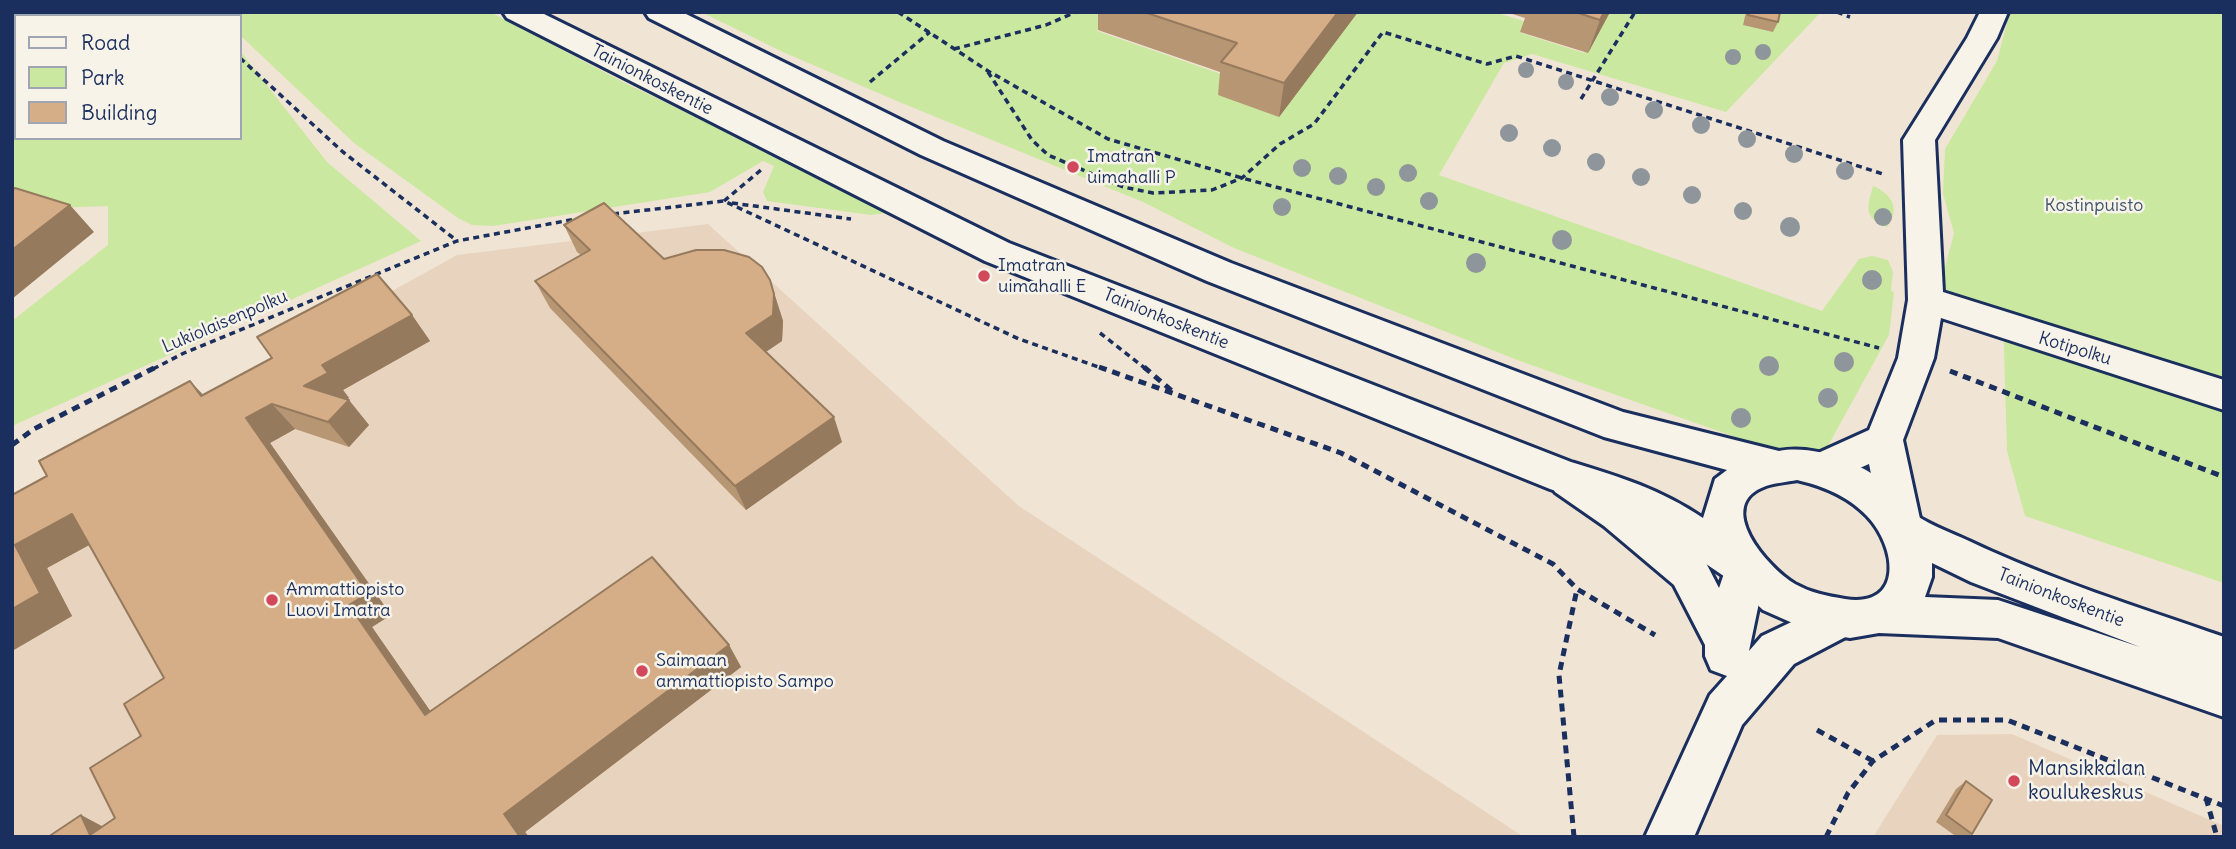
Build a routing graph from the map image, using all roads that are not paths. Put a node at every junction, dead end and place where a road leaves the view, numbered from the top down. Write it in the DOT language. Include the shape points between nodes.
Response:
graph roads {
  1 [pos="517,12"];
  2 [pos="659,12"];
  3 [pos="1994,12"];
  4 [pos="1926,300"];
  5 [pos="2224,395"];
  6 [pos="1884,440"];
  7 [pos="1772,465"];
  8 [pos="1821,469"];
  9 [pos="1564,477"];
  10 [pos="1902,528"];
  11 [pos="1745,569"];
  12 [pos="1860,616"];
  13 [pos="1727,644"];
  14 [pos="2224,657"];
  15 [pos="2224,696"];
  16 [pos="1726,710"];
  17 [pos="1669,837"];
  1 -- 9 [label="main road, Tainionkoskentie" via="997,252"];
  2 -- 7 [label="main road" via="932,148 1219,272 1618,426"];
  3 -- 4 [label="main road" via="1919,140"];
  4 -- 5 [label="main road, Kotipolku"];
  4 -- 6 [label="main road" via="1916,358"];
  6 -- 8 [label="main road"];
  6 -- 10 [label="main road"];
  7 -- 8 [label="main road"];
  7 -- 11 [label="main road" via="1747,474 1731,489 1723,509 1724,532"];
  8 -- 10 [label="main road" via="1855,483 1882,503"];
  9 -- 11 [label="main road, Tainionkoskentie" via="1657,509"];
  9 -- 13 [label="main road" via="1689,572"];
  10 -- 12 [label="main road" via="1913,554 1913,579 1901,600"];
  10 -- 14 [label="main road, Tainionkoskentie" via="2072,604"];
  11 -- 12 [label="main road" via="1783,601 1816,614"];
  11 -- 13 [label="main road"];
  12 -- 15 [label="main road" via="1998,619"];
  12 -- 16 [label="main road" via="1778,650"];
  13 -- 16 [label="main road"];
  16 -- 17 [label="main road"];
}
